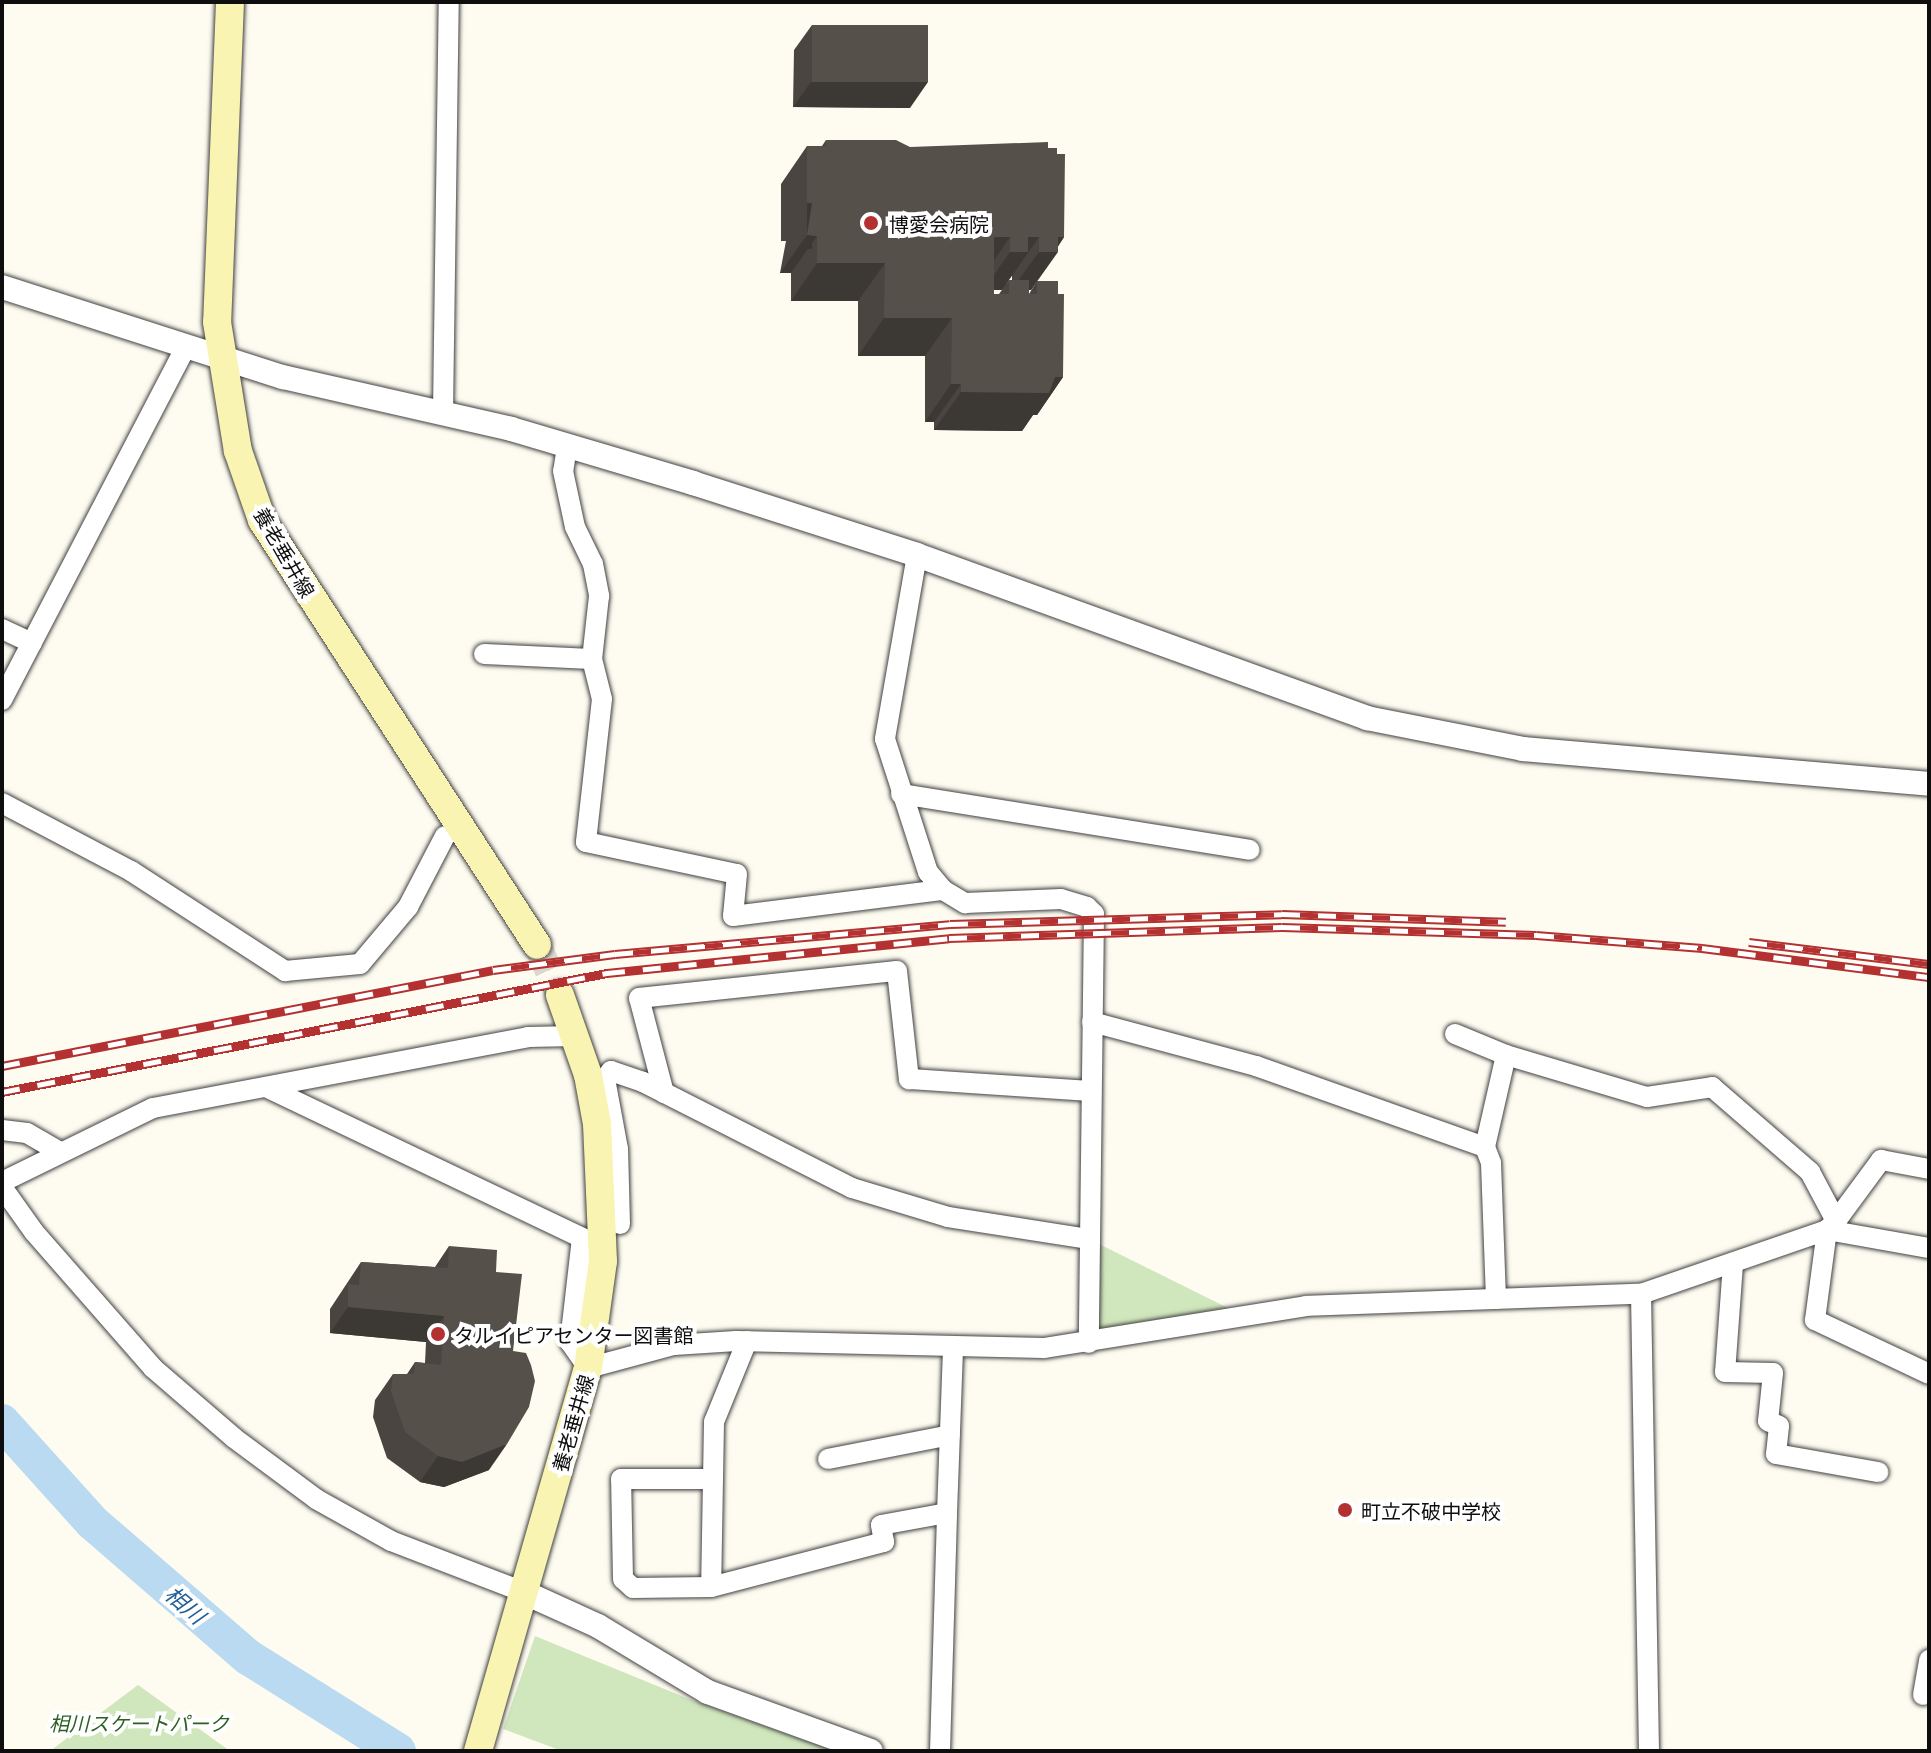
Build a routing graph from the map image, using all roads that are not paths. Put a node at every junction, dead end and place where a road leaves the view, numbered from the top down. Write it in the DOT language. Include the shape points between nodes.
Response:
graph roads {
  1 [pos="230,2"];
  2 [pos="449,2"];
  3 [pos="2,287"];
  4 [pos="185,348"];
  5 [pos="219,358"];
  6 [pos="443,412"];
  7 [pos="567,447"];
  8 [pos="917,555"];
  9 [pos="2,629"];
  10 [pos="32,643"];
  11 [pos="484,654"];
  12 [pos="592,659"];
  13 [pos="2,700"];
  14 [pos="1929,784"];
  15 [pos="901,794"];
  16 [pos="2,803"];
  17 [pos="445,836"];
  18 [pos="1250,850"];
  19 [pos="943,890"];
  20 [pos="537,945"];
  21 [pos="560,995"];
  22 [pos="1092,1022"];
  23 [pos="1455,1034"];
  24 [pos="575,1036"];
  25 [pos="1506,1055"];
  26 [pos="268,1088"];
  27 [pos="1088,1091"];
  28 [pos="664,1093"];
  29 [pos="2,1130"];
  30 [pos="1485,1147"];
  31 [pos="58,1151"];
  32 [pos="1929,1169"];
  33 [pos="2,1184"];
  34 [pos="620,1224"];
  35 [pos="1832,1226"];
  36 [pos="1089,1239"];
  37 [pos="1929,1248"];
  38 [pos="1733,1264"];
  39 [pos="1641,1294"];
  40 [pos="1496,1299"];
  41 [pos="747,1341"];
  42 [pos="1089,1343"];
  43 [pos="953,1348"];
  44 [pos="588,1368"];
  45 [pos="1929,1374"];
  46 [pos="950,1435"];
  47 [pos="828,1459"];
  48 [pos="1878,1472"];
  49 [pos="713,1479"];
  50 [pos="947,1513"];
  51 [pos="711,1587"];
  52 [pos="521,1591"];
  53 [pos="1929,1660"];
  54 [pos="1923,1695"];
  55 [pos="478,1751"];
  56 [pos="871,1751"];
  57 [pos="940,1751"];
  58 [pos="1649,1751"];
  1 -- 5 [label="main road, 養老垂井線"];
  2 -- 6 [label="street"];
  3 -- 4 [label="street"];
  4 -- 5 [label="street"];
  4 -- 10 [label="street"];
  5 -- 6 [label="street" via="349,395"];
  5 -- 20 [label="main road, 養老垂井線" via="238,451 262,520"];
  6 -- 7 [label="street"];
  7 -- 8 [label="street"];
  7 -- 12 [label="street" via="563,471 575,527 593,564 599,596"];
  8 -- 14 [label="street" via="1367,718 1523,749"];
  8 -- 15 [label="street" via="885,739"];
  9 -- 10 [label="street"];
  10 -- 13 [label="street"];
  11 -- 12 [label="street"];
  12 -- 19 [label="street" via="602,699 586,842 737,874 733,916"];
  15 -- 18 [label="street"];
  15 -- 19 [label="street" via="928,872"];
  16 -- 17 [label="street" via="131,871 285,971 360,964 408,907"];
  19 -- 22 [label="street" via="965,903 1061,899 1087,907 1094,914 1095,933"];
  21 -- 24 [label="main road, 養老垂井線"];
  22 -- 27 [label="street"];
  22 -- 30 [label="street" via="1256,1066"];
  23 -- 25 [label="street"];
  24 -- 26 [label="street" via="528,1037"];
  24 -- 44 [label="main road, 養老垂井線" via="597,1124 605,1217"];
  25 -- 30 [label="street"];
  25 -- 35 [label="street" via="1647,1097 1712,1087 1810,1172"];
  26 -- 31 [label="street" via="153,1108"];
  26 -- 44 [label="street" via="582,1238 570,1342"];
  27 -- 28 [label="street" via="909,1079 897,971 639,998"];
  27 -- 36 [label="street"];
  28 -- 34 [label="street" via="611,1071 605,1079 618,1149"];
  28 -- 36 [label="street" via="852,1188 948,1217"];
  29 -- 31 [label="street" via="27,1133"];
  30 -- 40 [label="street" via="1491,1163"];
  31 -- 33 [label="street"];
  32 -- 35 [label="street" via="1881,1160"];
  33 -- 52 [label="street" via="34,1232 153,1368 234,1438 316,1499 391,1541"];
  35 -- 37 [label="street"];
  35 -- 38 [label="street"];
  35 -- 45 [label="street" via="1815,1320"];
  36 -- 42 [label="street"];
  38 -- 39 [label="street"];
  38 -- 48 [label="street" via="1725,1372 1773,1373 1768,1421 1779,1426 1776,1454"];
  39 -- 40 [label="street"];
  39 -- 58 [label="street"];
  40 -- 42 [label="street" via="1238,1313"];
  41 -- 43 [label="street"];
  41 -- 44 [label="street" via="674,1345"];
  41 -- 49 [label="street" via="714,1422"];
  42 -- 43 [label="street"];
  43 -- 46 [label="street"];
  44 -- 52 [label="main road, 養老垂井線"];
  46 -- 47 [label="street"];
  46 -- 50 [label="street"];
  49 -- 51 [label="street"];
  49 -- 51 [label="street" via="621,1479 623,1579 633,1588"];
  50 -- 51 [label="street" via="881,1525 884,1542"];
  50 -- 57 [label="street"];
  52 -- 55 [label="main road, 養老垂井線"];
  52 -- 56 [label="street" via="598,1626 708,1692"];
  53 -- 54 [label="street"];
}
